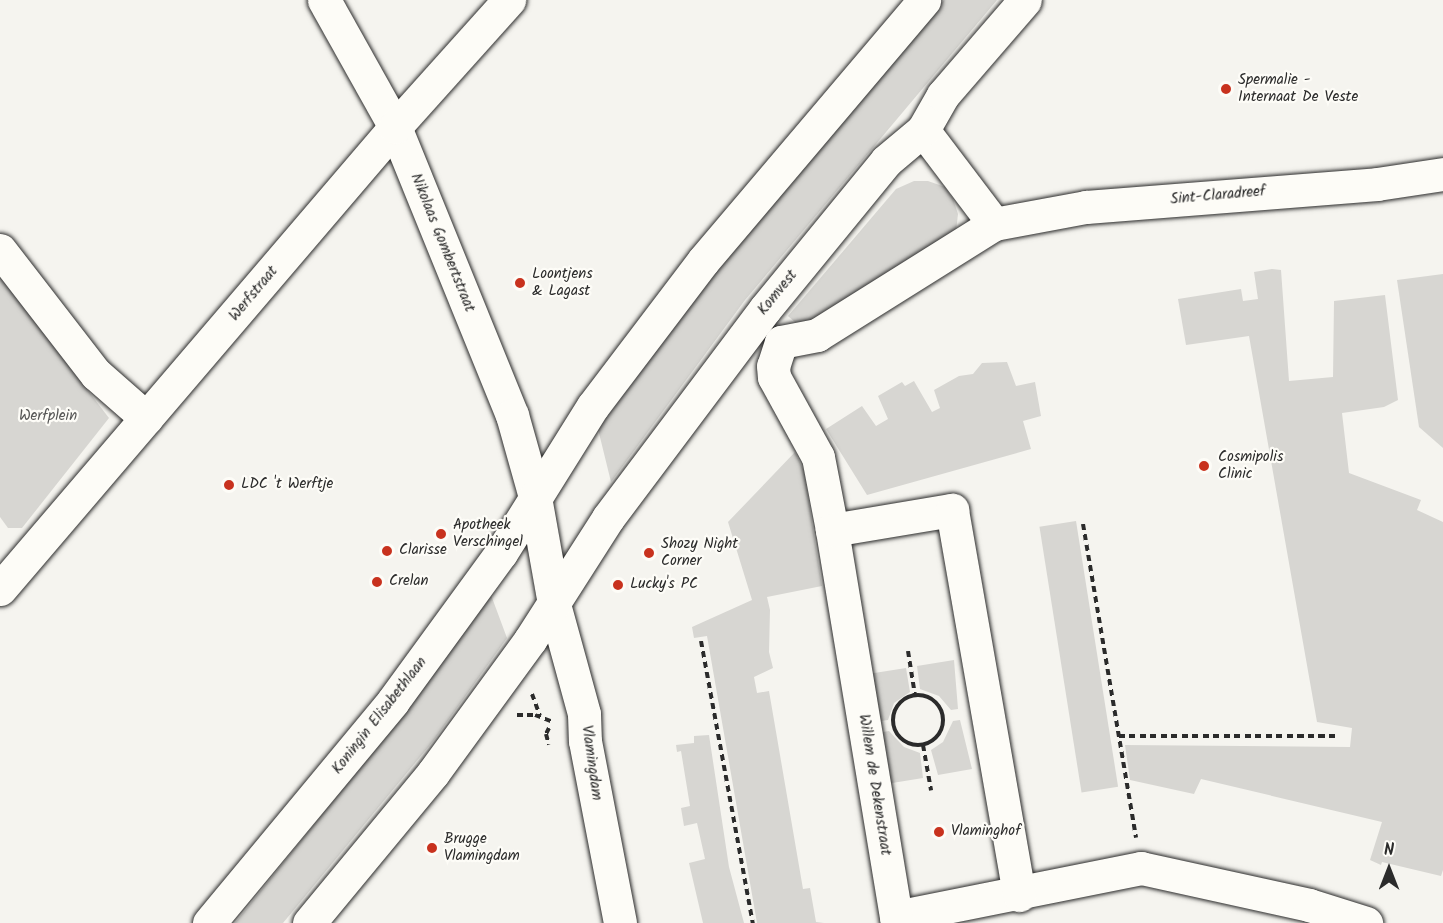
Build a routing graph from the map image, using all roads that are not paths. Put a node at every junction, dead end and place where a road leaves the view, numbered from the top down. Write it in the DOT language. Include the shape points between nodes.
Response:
graph roads {
  1 [pos="324,0"];
  2 [pos="509,0"];
  3 [pos="924,0"];
  4 [pos="1025,0"];
  5 [pos="395,127"];
  6 [pos="923,130"];
  7 [pos="1443,174"];
  8 [pos="994,224"];
  9 [pos="0,250"];
  10 [pos="765,309"];
  11 [pos="781,342"];
  12 [pos="146,418"];
  13 [pos="535,497"];
  14 [pos="832,530"];
  15 [pos="6,568"];
  16 [pos="554,604"];
  17 [pos="1019,894"];
  18 [pos="896,920"];
  19 [pos="209,923"];
  20 [pos="309,923"];
  21 [pos="620,923"];
  22 [pos="1366,923"];
  1 -- 5 [label="street, Nikolaas Gombertstraat"];
  2 -- 5 [label="street, Werfstraat"];
  3 -- 13 [label="street" via="704,261 593,406"];
  4 -- 6 [label="street, Komvest" via="943,95"];
  5 -- 12 [label="street, Werfstraat"];
  5 -- 13 [label="street, Nikolaas Gombertstraat" via="512,415"];
  6 -- 8 [label="street"];
  6 -- 10 [label="street, Komvest" via="886,161"];
  7 -- 8 [label="street, Sint-Claradreef" via="1377,184 1086,207"];
  8 -- 11 [label="street, Sint-Claradreef" via="817,335"];
  9 -- 12 [label="street" via="96,374"];
  10 -- 11 [label="street"];
  10 -- 16 [label="street, Komvest" via="608,518"];
  11 -- 14 [label="street, Willem de Dekenstraat" via="773,366 774,377 818,457"];
  12 -- 15 [label="street, Werfstraat"];
  13 -- 16 [label="street, Nikolaas Gombertstraat"];
  13 -- 19 [label="street, Koningin Elisabethlaan" via="501,553 393,702"];
  14 -- 17 [label="street" via="952,510"];
  14 -- 18 [label="street, Willem de Dekenstraat"];
  16 -- 20 [label="street" via="433,773"];
  16 -- 21 [label="street, Vlamingdam" via="583,706 585,741"];
  17 -- 18 [label="street, Willem de Dekenstraat"];
  17 -- 22 [label="street, Willem de Dekenstraat" via="1142,868 1309,905"];
}
